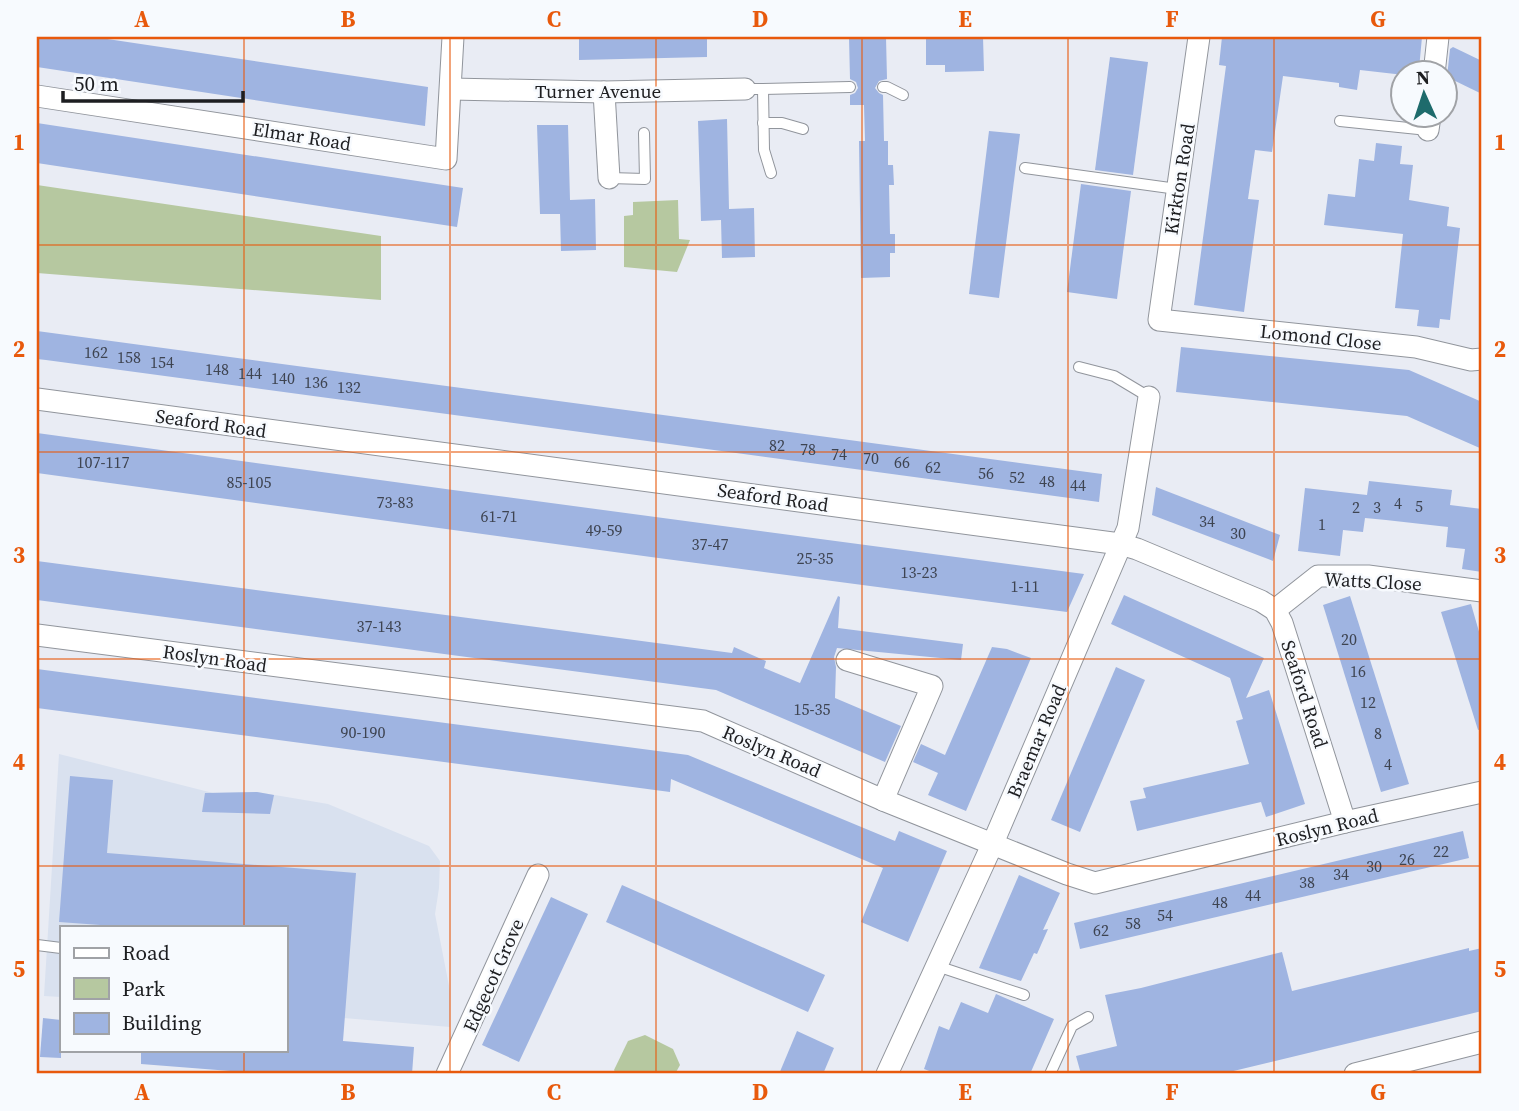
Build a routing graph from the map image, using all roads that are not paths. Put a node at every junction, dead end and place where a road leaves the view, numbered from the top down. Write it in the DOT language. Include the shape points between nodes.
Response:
graph roads {
  1 [pos="453,37"];
  2 [pos="1199,37"];
  3 [pos="1438,37"];
  4 [pos="1436,60"];
  5 [pos="850,87"];
  6 [pos="883,87"];
  7 [pos="451,89"];
  8 [pos="754,89"];
  9 [pos="604,92"];
  10 [pos="903,95"];
  11 [pos="37,96"];
  12 [pos="1340,121"];
  13 [pos="1390,122"];
  14 [pos="763,123"];
  15 [pos="803,129"];
  16 [pos="644,133"];
  17 [pos="1025,168"];
  18 [pos="771,173"];
  19 [pos="609,178"];
  20 [pos="1177,189"];
  21 [pos="1159,320"];
  22 [pos="1482,359"];
  23 [pos="1079,367"];
  24 [pos="1149,397"];
  25 [pos="37,399"];
  26 [pos="1120,544"];
  27 [pos="1482,591"];
  28 [pos="1275,610"];
  29 [pos="37,635"];
  30 [pos="847,660"];
  31 [pos="1482,792"];
  32 [pos="883,800"];
  33 [pos="1345,822"];
  34 [pos="993,844"];
  35 [pos="538,875"];
  36 [pos="37,946"];
  37 [pos="60,948"];
  38 [pos="937,966"];
  39 [pos="1024,995"];
  40 [pos="1088,1017"];
  41 [pos="1482,1042"];
  42 [pos="1425,1066"];
  43 [pos="447,1074"];
  44 [pos="887,1074"];
  45 [pos="1050,1074"];
  46 [pos="1355,1074"];
  1 -- 7 [label="street, Elmar Road"];
  2 -- 20 [label="street, Kirkton Road"];
  3 -- 4 [label="street"];
  5 -- 8 [label="lane"];
  6 -- 10 [label="lane"];
  7 -- 9 [label="street, Turner Avenue"];
  7 -- 11 [label="street, Elmar Road" via="446,159"];
  8 -- 9 [label="street, Turner Avenue"];
  8 -- 14 [label="lane"];
  9 -- 19 [label="street"];
  12 -- 13 [label="lane"];
  14 -- 15 [label="lane"];
  14 -- 18 [label="lane"];
  16 -- 19 [label="lane" via="645,179"];
  17 -- 20 [label="lane"];
  20 -- 21 [label="street, Kirkton Road"];
  21 -- 22 [label="street, Lomond Close" via="1416,347"];
  23 -- 24 [label="lane" via="1114,376"];
  24 -- 26 [label="street, Braemar Road" via="1128,527"];
  25 -- 26 [label="street, Seaford Road"];
  26 -- 28 [label="street, Seaford Road"];
  26 -- 34 [label="street, Braemar Road"];
  27 -- 28 [label="street, Watts Close" via="1368,576 1318,576"];
  28 -- 33 [label="street, Seaford Road"];
  29 -- 32 [label="street, Roslyn Road" via="703,722"];
  30 -- 32 [label="street" via="932,686"];
  31 -- 33 [label="street, Roslyn Road"];
  32 -- 34 [label="street, Roslyn Road"];
  33 -- 34 [label="street, Roslyn Road" via="1095,883"];
  34 -- 38 [label="street, Braemar Road"];
  35 -- 43 [label="street, Edgecot Grove"];
  36 -- 37 [label="lane"];
  38 -- 39 [label="lane"];
  38 -- 44 [label="street, Braemar Road"];
  40 -- 45 [label="lane" via="1072,1026"];
  41 -- 42 [label="street"];
  42 -- 46 [label="street"];
}
